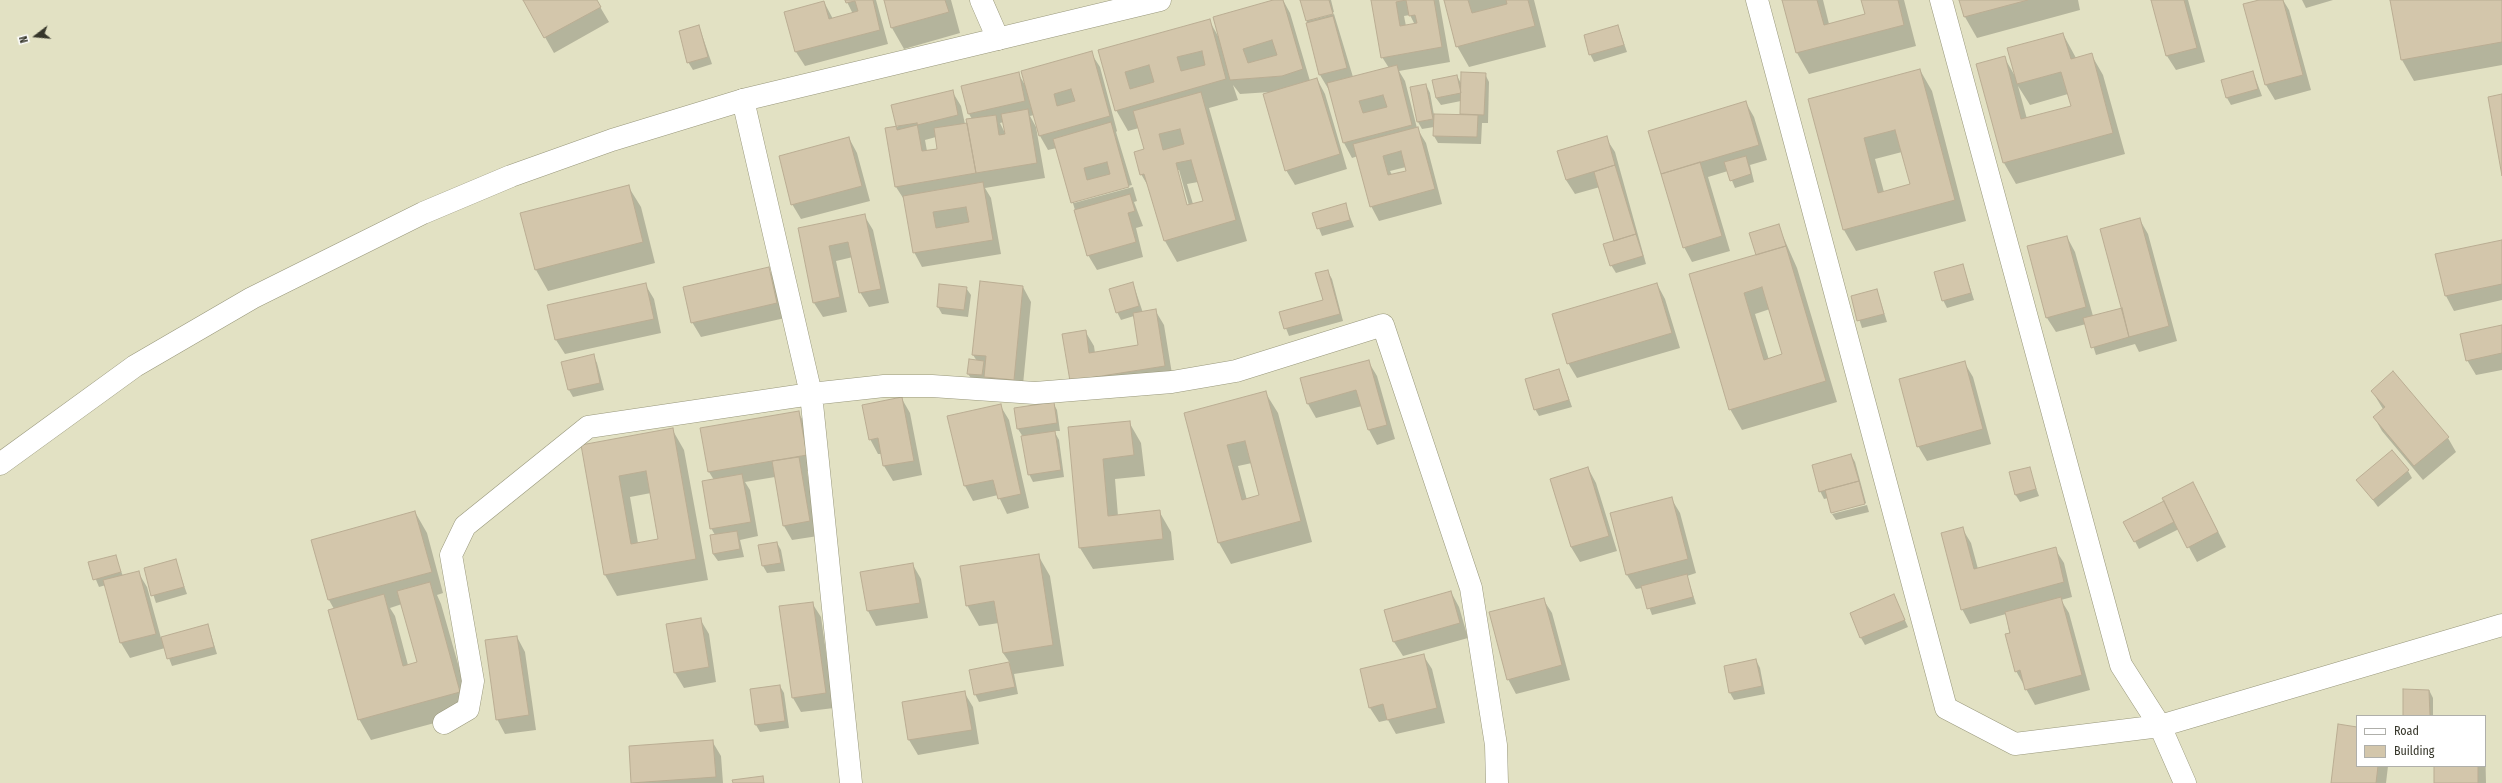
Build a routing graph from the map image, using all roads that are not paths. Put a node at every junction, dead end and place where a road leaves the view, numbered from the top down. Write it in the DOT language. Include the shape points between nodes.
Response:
graph roads {
  1 [pos="981,0"];
  2 [pos="1160,0"];
  3 [pos="1757,0"];
  4 [pos="1941,0"];
  5 [pos="998,39"];
  6 [pos="743,100"];
  7 [pos="811,394"];
  8 [pos="0,464"];
  9 [pos="2502,625"];
  10 [pos="444,723"];
  11 [pos="2160,726"];
  12 [pos="851,783"];
  13 [pos="1496,783"];
  14 [pos="2185,783"];
  1 -- 5 [label="street"];
  2 -- 5 [label="street"];
  3 -- 11 [label="street" via="1946,708 2015,744"];
  4 -- 11 [label="street" via="2121,665"];
  5 -- 6 [label="street"];
  6 -- 7 [label="street"];
  6 -- 8 [label="street" via="612,140 511,176 423,213 252,298 136,366"];
  7 -- 10 [label="street" via="588,427 465,526 451,555 473,681 468,709"];
  7 -- 12 [label="street"];
  7 -- 13 [label="street" via="884,386 932,386 1035,393 1172,382 1236,371 1383,325 1471,588 1496,745"];
  9 -- 11 [label="street"];
  11 -- 14 [label="street"];
}
